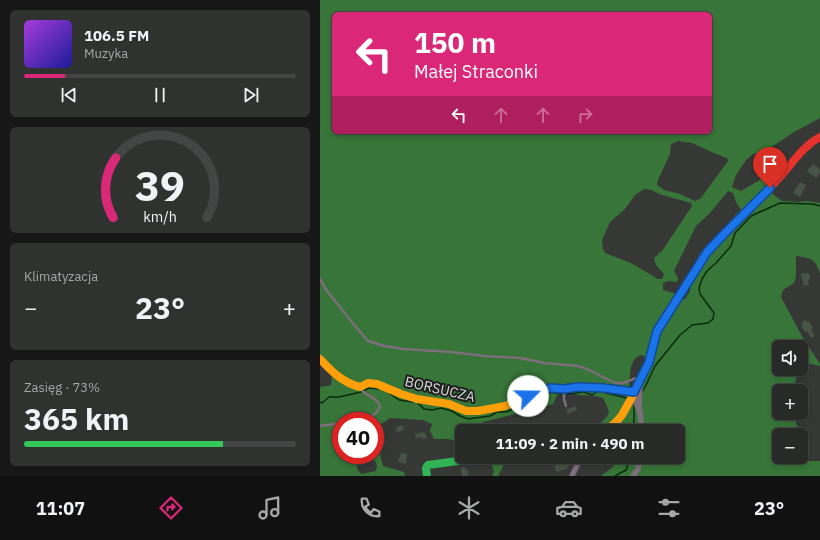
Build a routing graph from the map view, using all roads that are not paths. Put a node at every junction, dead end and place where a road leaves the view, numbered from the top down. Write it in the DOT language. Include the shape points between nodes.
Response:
graph roads {
  1 [pos="820,137"];
  2 [pos="320,279"];
  3 [pos="320,359"];
  4 [pos="641,379"];
  5 [pos="564,389"];
  6 [pos="362,390"];
  7 [pos="633,396"];
  8 [pos="566,406"];
  9 [pos="639,410"];
  10 [pos="378,412"];
  11 [pos="332,424"];
  12 [pos="614,424"];
  13 [pos="641,424"];
  14 [pos="320,426"];
  15 [pos="455,461"];
  16 [pos="578,464"];
  17 [pos="639,464"];
  18 [pos="427,476"];
  19 [pos="572,476"];
  20 [pos="633,476"];
  1 -- 4 [label="street" via="806,148 707,252 657,331 649,362"];
  2 -- 4 [label="lane" via="368,341 384,346 520,358 578,366 615,383"];
  3 -- 6 [label="street" via="333,373"];
  4 -- 7 [label="street"];
  4 -- 9 [label="street"];
  5 -- 6 [label="street, BORSUCZA" via="550,388 505,406 478,411 466,411 448,404 401,394 377,384 368,383"];
  5 -- 7 [label="street, BORSUCZA" via="604,388"];
  5 -- 8 [label="lane"];
  6 -- 10 [label="lane" via="378,400 380,406"];
  7 -- 9 [label="street"];
  7 -- 12 [label="street"];
  9 -- 13 [label="street"];
  11 -- 14 [label="lane"];
  15 -- 18 [label="street" via="428,465"];
  16 -- 19 [label="street"];
  17 -- 20 [label="street"];
}
